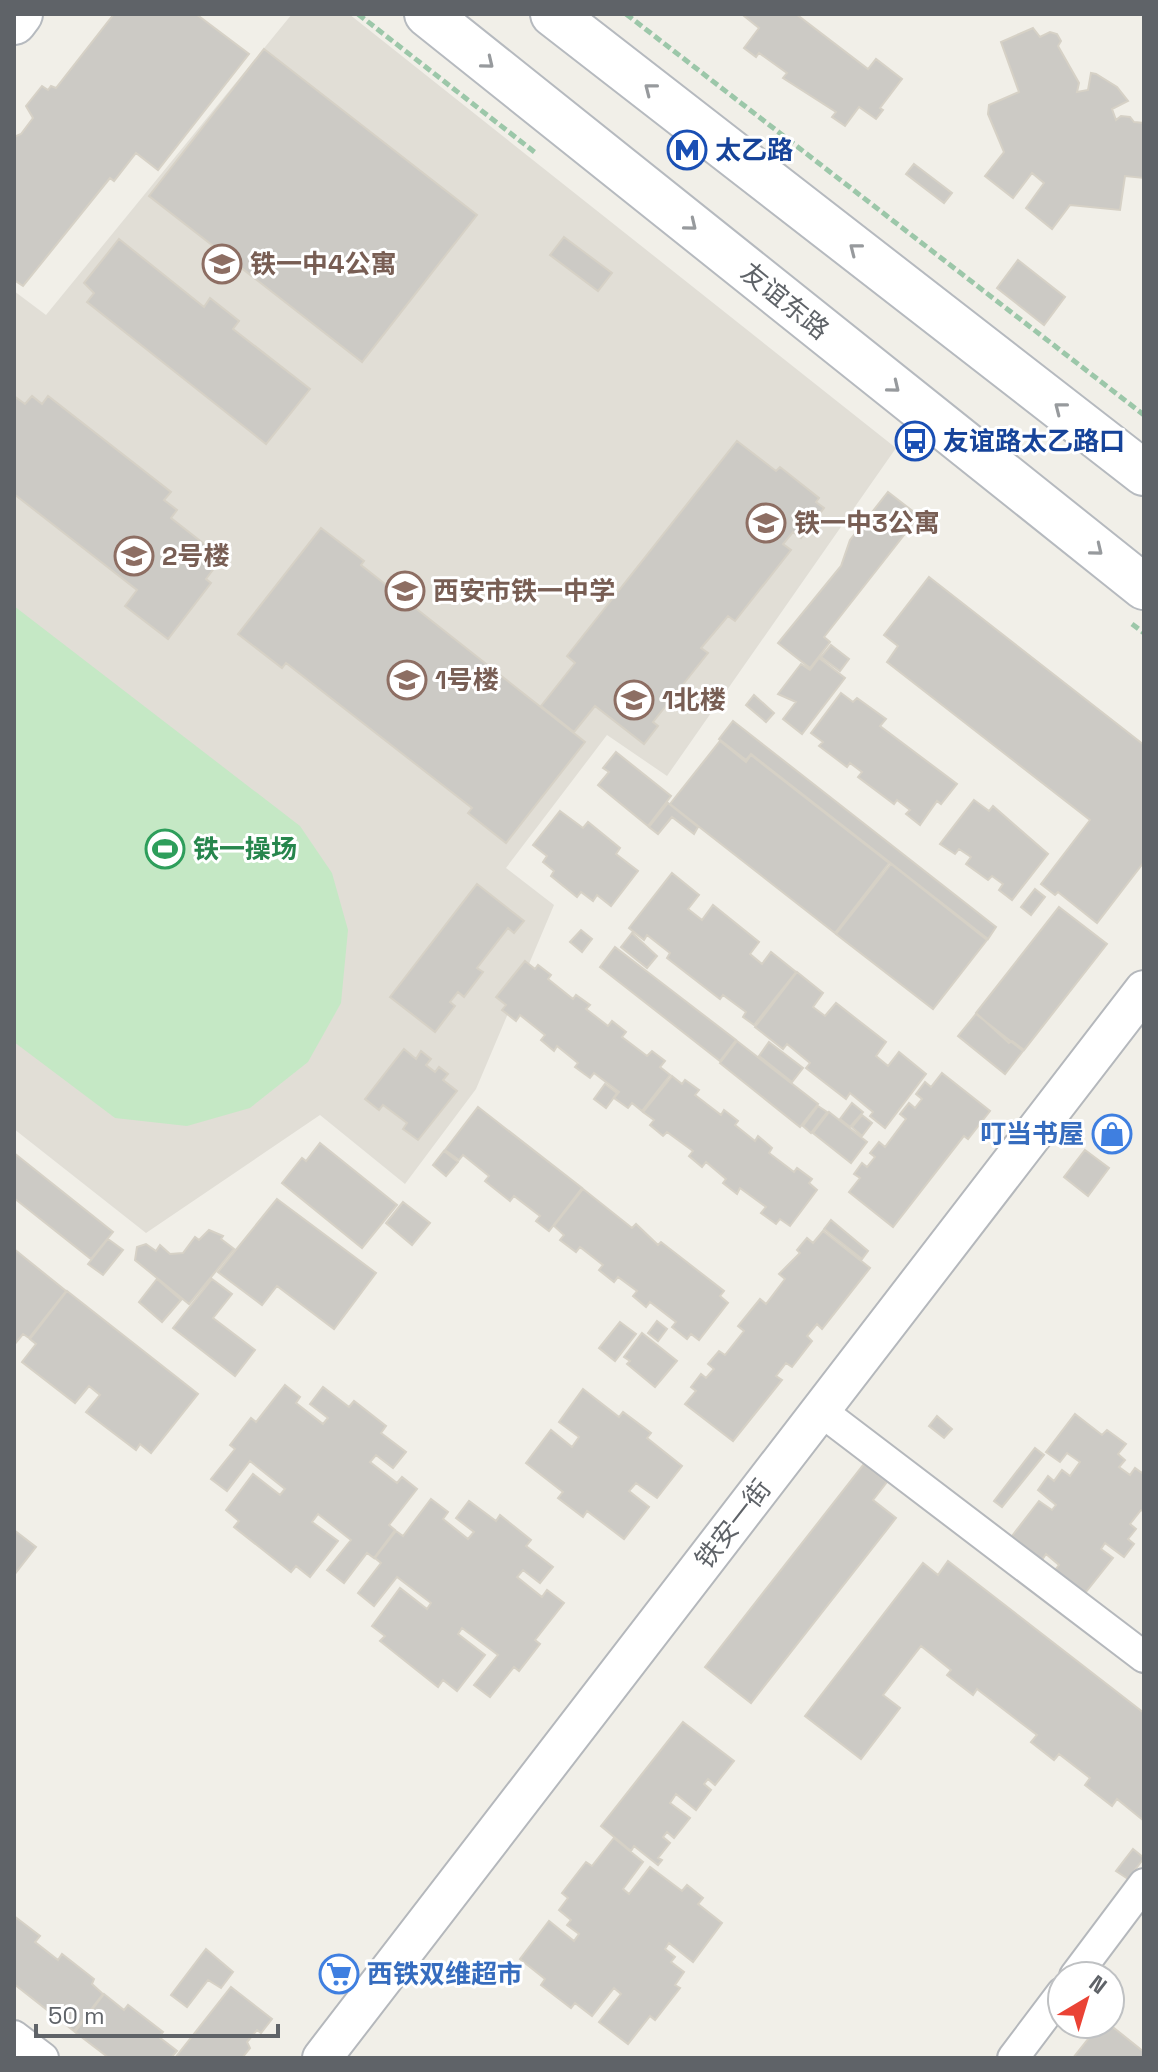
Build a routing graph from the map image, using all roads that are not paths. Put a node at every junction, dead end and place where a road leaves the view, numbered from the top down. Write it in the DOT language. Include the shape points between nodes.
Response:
graph roads {
  1 [pos="20,14"];
  2 [pos="427,14"];
  3 [pos="553,14"];
  4 [pos="14,22"];
  5 [pos="1144,473"];
  6 [pos="1144,587"];
  7 [pos="1144,990"];
  8 [pos="821,1411"];
  9 [pos="1144,1657"];
  10 [pos="1144,1884"];
  11 [pos="1087,1960"];
  12 [pos="1046,2014"];
  13 [pos="14,2036"];
  14 [pos="43,2058"];
  15 [pos="322,2058"];
  16 [pos="1013,2058"];
  1 -- 4 [label="main road"];
  2 -- 6 [label="main road, 友谊东路, one-way"];
  5 -- 3 [label="main road, one-way"];
  7 -- 8 [label="street, 铁安一街"];
  8 -- 9 [label="street"];
  8 -- 15 [label="street, 铁安一街"];
  10 -- 11 [label="street"];
  12 -- 16 [label="street"];
  13 -- 14 [label="street"];
}
